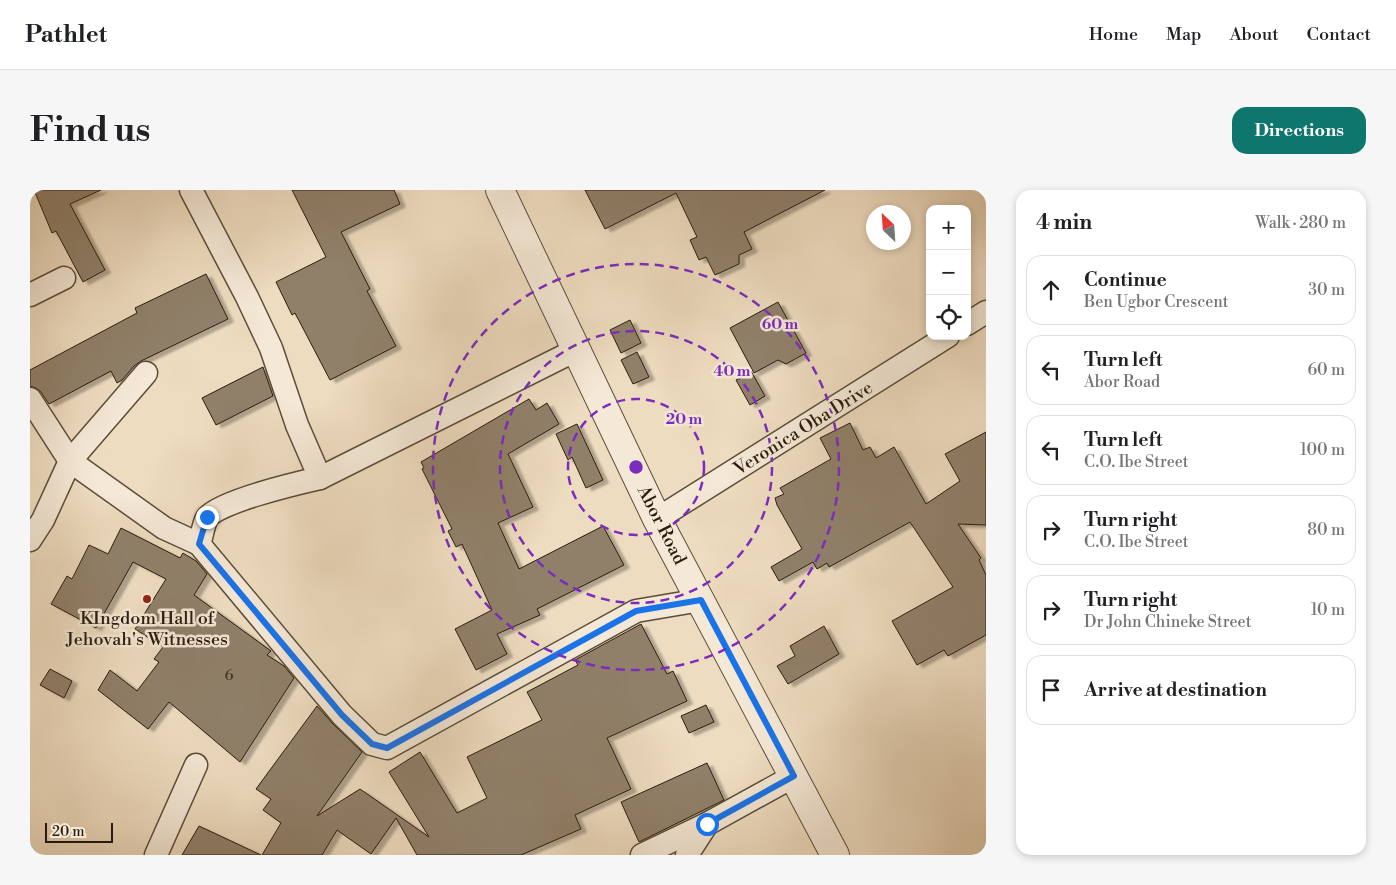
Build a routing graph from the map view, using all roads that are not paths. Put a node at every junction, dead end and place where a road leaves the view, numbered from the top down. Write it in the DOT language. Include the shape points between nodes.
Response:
graph roads {
  1 [pos="191,190"];
  2 [pos="500,190"];
  3 [pos="64,278"];
  4 [pos="30,295"];
  5 [pos="986,312"];
  6 [pos="971,321"];
  7 [pos="942,340"];
  8 [pos="576,350"];
  9 [pos="146,372"];
  10 [pos="30,399"];
  11 [pos="70,461"];
  12 [pos="320,478"];
  13 [pos="657,520"];
  14 [pos="30,540"];
  15 [pos="199,544"];
  16 [pos="701,600"];
  17 [pos="196,765"];
  18 [pos="794,776"];
  19 [pos="707,824"];
  20 [pos="156,855"];
  21 [pos="642,855"];
  22 [pos="687,855"];
  23 [pos="835,855"];
  1 -- 12 [label="street" via="271,348 297,425"];
  2 -- 8 [label="street, Abor Road"];
  3 -- 4 [label="street"];
  5 -- 6 [label="street"];
  7 -- 13 [label="street, Veronica Oba Drive"];
  8 -- 12 [label="street"];
  8 -- 13 [label="street, Abor Road"];
  9 -- 11 [label="street"];
  10 -- 11 [label="street"];
  11 -- 14 [label="street" via="43,520"];
  11 -- 15 [label="street" via="164,528"];
  12 -- 15 [label="street" via="239,500 222,508 207,517"];
  13 -- 16 [label="street, Abor Road"];
  15 -- 16 [label="street" via="342,715 372,744 387,748 636,611"];
  16 -- 18 [label="street, Abor Road"];
  17 -- 20 [label="street"];
  18 -- 19 [label="street"];
  18 -- 23 [label="street, Abor Road"];
  19 -- 21 [label="street"];
  19 -- 22 [label="street"];
}
